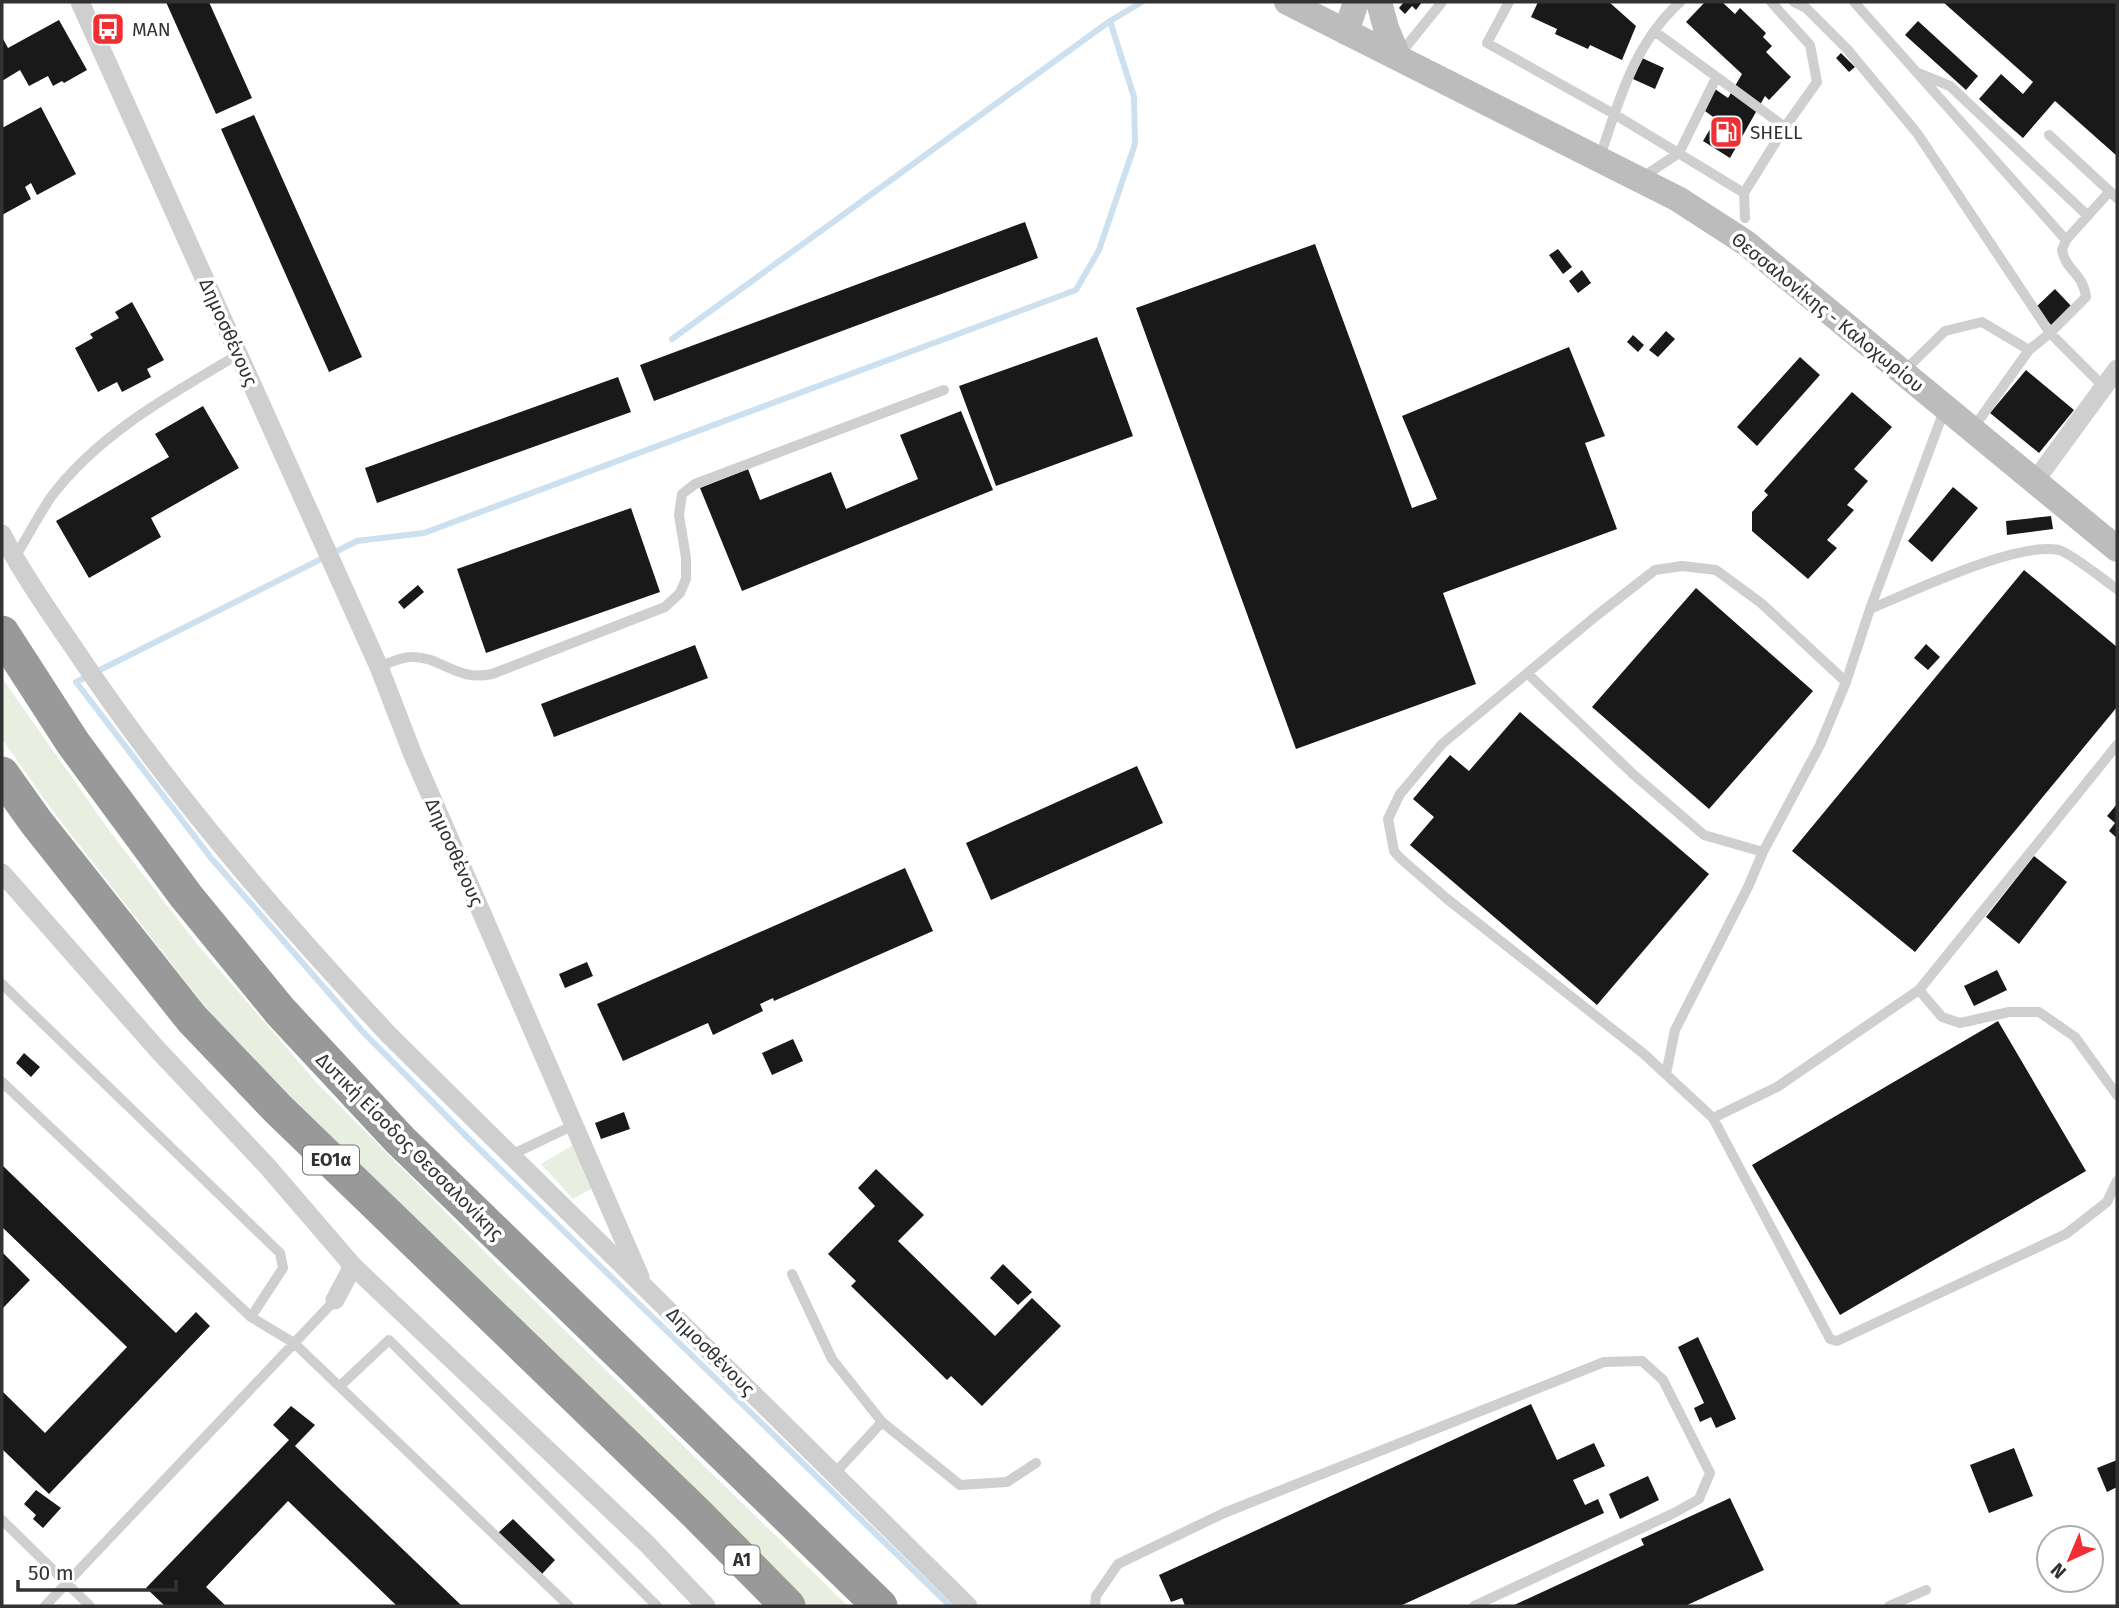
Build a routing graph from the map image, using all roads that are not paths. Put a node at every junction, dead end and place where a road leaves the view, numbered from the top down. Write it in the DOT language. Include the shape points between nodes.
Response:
graph roads {
  1 [pos="80,2"];
  2 [pos="1287,2"];
  3 [pos="1356,2"];
  4 [pos="1379,2"];
  5 [pos="1443,2"];
  6 [pos="1509,2"];
  7 [pos="1681,2"];
  8 [pos="1771,2"];
  9 [pos="1794,2"];
  10 [pos="1854,2"];
  11 [pos="1316,7"];
  12 [pos="1654,31"];
  13 [pos="1346,32"];
  14 [pos="1398,57"];
  15 [pos="1917,72"];
  16 [pos="1716,78"];
  17 [pos="1614,114"];
  18 [pos="1785,127"];
  19 [pos="2049,135"];
  20 [pos="1679,153"];
  21 [pos="1599,159"];
  22 [pos="1639,179"];
  23 [pos="1744,192"];
  24 [pos="2114,195"];
  25 [pos="2088,216"];
  26 [pos="1745,218"];
  27 [pos="2066,240"];
  28 [pos="2050,333"];
  29 [pos="2029,350"];
  30 [pos="239,354"];
  31 [pos="2117,369"];
  32 [pos="1903,372"];
  33 [pos="2103,386"];
  34 [pos="944,390"];
  35 [pos="1945,407"];
  36 [pos="1972,429"];
  37 [pos="2035,481"];
  38 [pos="2,534"];
  39 [pos="2117,549"];
  40 [pos="15,558"];
  41 [pos="2117,589"];
  42 [pos="1870,609"];
  43 [pos="2,633"];
  44 [pos="379,667"];
  45 [pos="1527,673"];
  46 [pos="1846,682"];
  47 [pos="2117,745"];
  48 [pos="2,774"];
  49 [pos="1763,852"];
  50 [pos="2,873"];
  51 [pos="2,984"];
  52 [pos="1919,990"];
  53 [pos="1667,1074"];
  54 [pos="2,1082"];
  55 [pos="2117,1095"];
  56 [pos="1713,1118"];
  57 [pos="574,1125"];
  58 [pos="511,1155"];
  59 [pos="2117,1181"];
  60 [pos="353,1266"];
  61 [pos="792,1275"];
  62 [pos="643,1284"];
  63 [pos="335,1300"];
  64 [pos="251,1317"];
  65 [pos="294,1343"];
  66 [pos="340,1386"];
  67 [pos="883,1422"];
  68 [pos="1036,1463"];
  69 [pos="835,1473"];
  70 [pos="696,1513"];
  71 [pos="2,1520"];
  72 [pos="66,1583"];
  73 [pos="1926,1590"];
  74 [pos="45,1606"];
  75 [pos="90,1606"];
  76 [pos="569,1606"];
  77 [pos="657,1606"];
  78 [pos="706,1606"];
  79 [pos="756,1606"];
  80 [pos="788,1606"];
  81 [pos="880,1606"];
  82 [pos="968,1606"];
  83 [pos="1095,1606"];
  84 [pos="1474,1606"];
  85 [pos="1889,1606"];
  1 -- 30 [label="street, Δημοσθένους"];
  2 -- 11 [label="main road, Θεσσαλονίκης - Καλοχωρίου"];
  3 -- 13 [label="main road"];
  4 -- 14 [label="main road"];
  5 -- 14 [label="lane"];
  6 -- 17 [label="lane" via="1487,43"];
  7 -- 12 [label="lane"];
  8 -- 18 [label="lane" via="1810,45 1817,82"];
  9 -- 28 [label="lane" via="1847,49 1917,133"];
  10 -- 15 [label="lane"];
  11 -- 13 [label="main road, Θεσσαλονίκης - Καλοχωρίου"];
  12 -- 16 [label="lane"];
  12 -- 17 [label="lane"];
  13 -- 14 [label="main road, Θεσσαλονίκης - Καλοχωρίου"];
  14 -- 21 [label="main road, Θεσσαλονίκης - Καλοχωρίου"];
  15 -- 25 [label="lane" via="1950,86"];
  15 -- 27 [label="lane"];
  16 -- 18 [label="lane"];
  16 -- 20 [label="lane"];
  17 -- 20 [label="lane"];
  17 -- 21 [label="lane"];
  18 -- 23 [label="lane"];
  19 -- 24 [label="lane"];
  20 -- 22 [label="lane"];
  20 -- 23 [label="lane"];
  21 -- 22 [label="main road, Θεσσαλονίκης - Καλοχωρίου"];
  22 -- 32 [label="main road, Θεσσαλονίκης - Καλοχωρίου" via="1746,243"];
  23 -- 26 [label="lane"];
  24 -- 25 [label="lane"];
  25 -- 27 [label="lane"];
  27 -- 28 [label="lane" via="2063,257 2083,281 2086,296"];
  28 -- 29 [label="lane"];
  28 -- 33 [label="lane"];
  29 -- 32 [label="lane" via="1982,322 1945,331"];
  29 -- 36 [label="lane"];
  30 -- 40 [label="lane" via="162,400 101,444 51,497"];
  30 -- 44 [label="street, Δημοσθένους"];
  31 -- 33 [label="street"];
  32 -- 35 [label="main road, Θεσσαλονίκης - Καλοχωρίου"];
  33 -- 37 [label="street"];
  34 -- 44 [label="lane" via="688,489 682,494 680,515 686,579 680,593 665,607 478,677 413,656"];
  35 -- 36 [label="main road, Θεσσαλονίκης - Καλοχωρίου"];
  35 -- 42 [label="lane"];
  36 -- 37 [label="main road, Θεσσαλονίκης - Καλοχωρίου"];
  37 -- 39 [label="main road, Θεσσαλονίκης - Καλοχωρίου"];
  38 -- 40 [label="street"];
  40 -- 58 [label="street" via="103,691 194,811 309,949"];
  41 -- 42 [label="lane" via="2060,550 2029,551 1970,567"];
  42 -- 46 [label="lane"];
  43 -- 81 [label="highway, Δυτική Είσοδος Θεσσαλονίκης" via="81,753 186,896 280,1011 400,1140"];
  44 -- 57 [label="street, Δημοσθένους" via="412,755"];
  45 -- 46 [label="lane" via="1655,570 1682,566 1716,570 1760,603"];
  45 -- 49 [label="lane" via="1704,835"];
  45 -- 53 [label="lane" via="1442,744 1400,793 1388,819 1394,851"];
  46 -- 49 [label="lane" via="1820,745"];
  47 -- 52 [label="lane"];
  48 -- 70 [label="highway, ΕΟ1α" via="75,873 202,1029 278,1109"];
  49 -- 53 [label="lane" via="1675,1030"];
  50 -- 60 [label="street"];
  51 -- 64 [label="lane" via="280,1253 283,1268"];
  52 -- 55 [label="lane" via="1942,1017 1960,1023 2009,1012 2039,1012 2075,1037"];
  52 -- 56 [label="lane" via="1777,1087"];
  53 -- 56 [label="lane"];
  54 -- 64 [label="lane"];
  56 -- 59 [label="lane" via="1830,1339 1837,1341 2066,1234 2107,1202"];
  57 -- 58 [label="lane"];
  57 -- 62 [label="street, Δημοσθένους"];
  58 -- 62 [label="street"];
  60 -- 63 [label="street"];
  60 -- 78 [label="street" via="646,1543"];
  61 -- 67 [label="lane" via="832,1359"];
  62 -- 69 [label="street, Δημοσθένους"];
  63 -- 65 [label="lane"];
  64 -- 65 [label="lane"];
  65 -- 66 [label="lane"];
  65 -- 72 [label="lane"];
  66 -- 76 [label="lane"];
  66 -- 77 [label="lane" via="389,1339"];
  67 -- 68 [label="lane" via="960,1485 1007,1482"];
  67 -- 69 [label="lane"];
  69 -- 82 [label="street, Δημοσθένους"];
  70 -- 79 [label="highway"];
  70 -- 80 [label="highway, Α1"];
  71 -- 72 [label="lane"];
  72 -- 74 [label="lane"];
  72 -- 75 [label="lane"];
  73 -- 85 [label="lane"];
  83 -- 84 [label="lane" via="1096,1596 1118,1564 1224,1513 1604,1362 1642,1361 1663,1380 1710,1473 1699,1499"];
}
